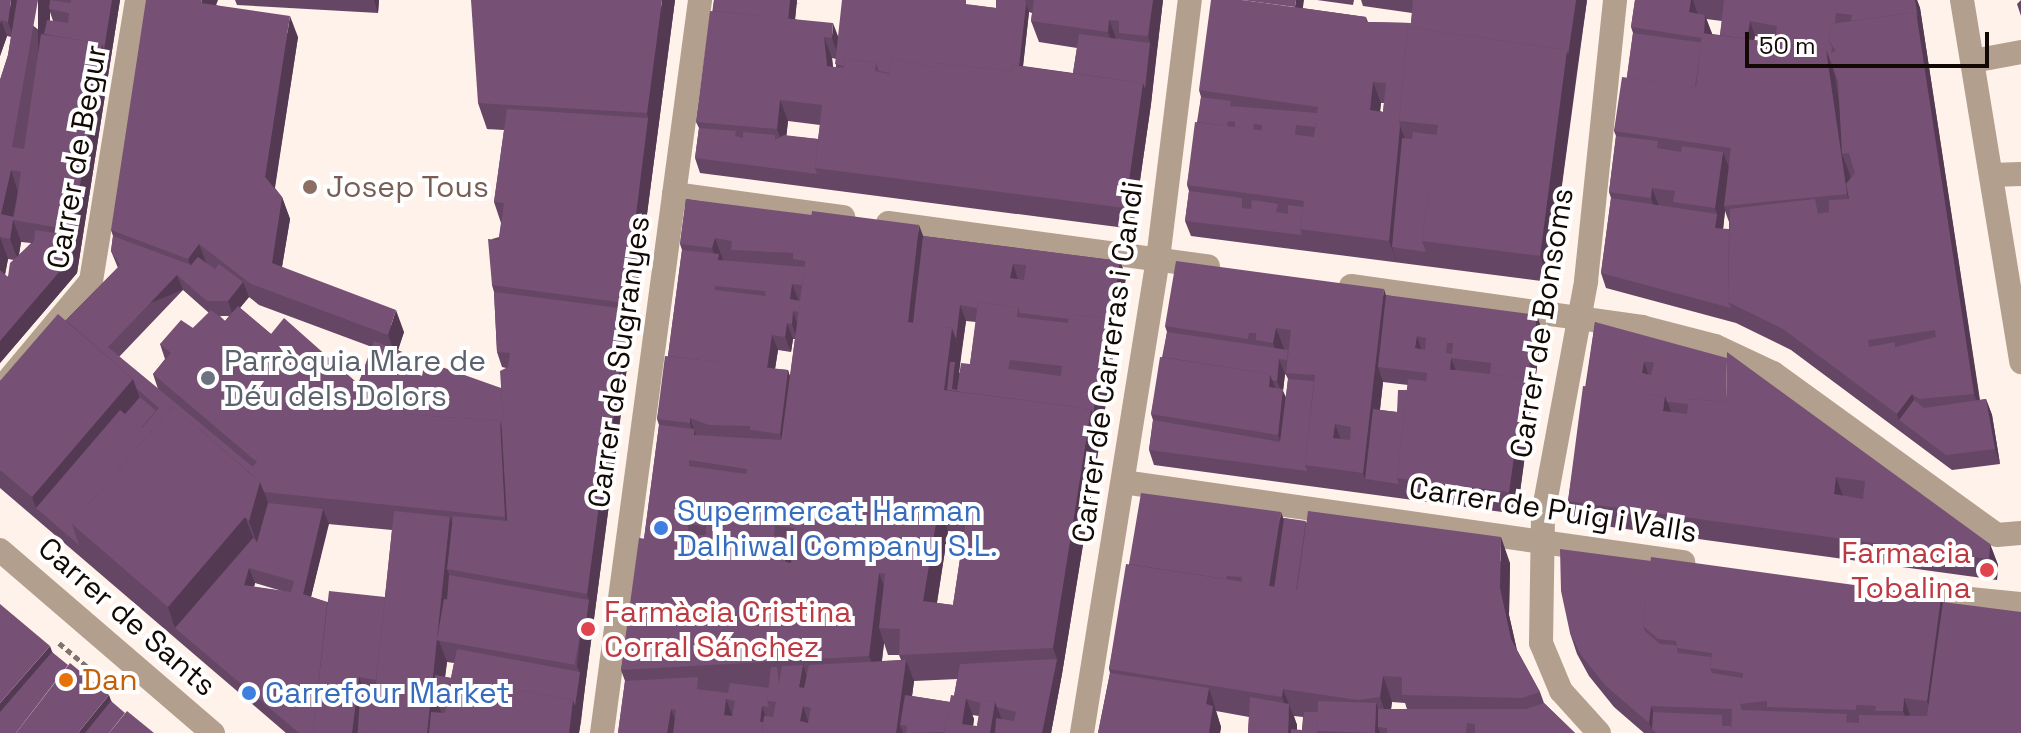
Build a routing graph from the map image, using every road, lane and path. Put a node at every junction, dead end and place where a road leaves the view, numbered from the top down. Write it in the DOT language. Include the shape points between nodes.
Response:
graph roads {
  1 [pos="137,0"];
  2 [pos="700,0"];
  3 [pos="1190,0"];
  4 [pos="1615,0"];
  5 [pos="1962,0"];
  6 [pos="2021,52"];
  7 [pos="1973,61"];
  8 [pos="2021,174"];
  9 [pos="1991,175"];
  10 [pos="674,194"];
  11 [pos="1158,259"];
  12 [pos="1237,270"];
  13 [pos="1331,283"];
  14 [pos="1581,318"];
  15 [pos="2021,362"];
  16 [pos="0,390"];
  17 [pos="1123,482"];
  18 [pos="2021,533"];
  19 [pos="1544,540"];
  20 [pos="0,550"];
  21 [pos="1715,567"];
  22 [pos="1885,590"];
  23 [pos="2021,604"];
  24 [pos="59,643"];
  25 [pos="94,672"];
  26 [pos="213,733"];
  27 [pos="602,733"];
  28 [pos="1082,733"];
  29 [pos="1599,733"];
  1 -- 16 [label="street, Carrer de Begur" via="91,281"];
  2 -- 10 [label="street, Carrer de Sugranyes"];
  3 -- 11 [label="street, Carrer de Carreras i Candi"];
  4 -- 14 [label="street, Carrer de Bonsoms"];
  5 -- 7 [label="street"];
  6 -- 7 [label="street"];
  7 -- 9 [label="street"];
  8 -- 9 [label="street"];
  9 -- 15 [label="street"];
  10 -- 11 [label="street"];
  10 -- 27 [label="street, Carrer de Sugranyes"];
  11 -- 12 [label="street"];
  11 -- 17 [label="street, Carrer de Carreras i Candi"];
  13 -- 14 [label="street"];
  14 -- 18 [label="street" via="1715,346 1773,373 1997,535"];
  14 -- 19 [label="street, Carrer de Bonsoms" via="1543,514"];
  17 -- 19 [label="street, Carrer de Puig i Valls"];
  17 -- 28 [label="street, Carrer de Carreras i Candi"];
  19 -- 21 [label="street, Carrer de Puig i Valls"];
  19 -- 29 [label="street, Carrer de Bonsoms" via="1541,643 1561,691"];
  20 -- 26 [label="street, Carrer de Sants"];
  22 -- 23 [label="street"];
  24 -- 25 [label="path"];
}
